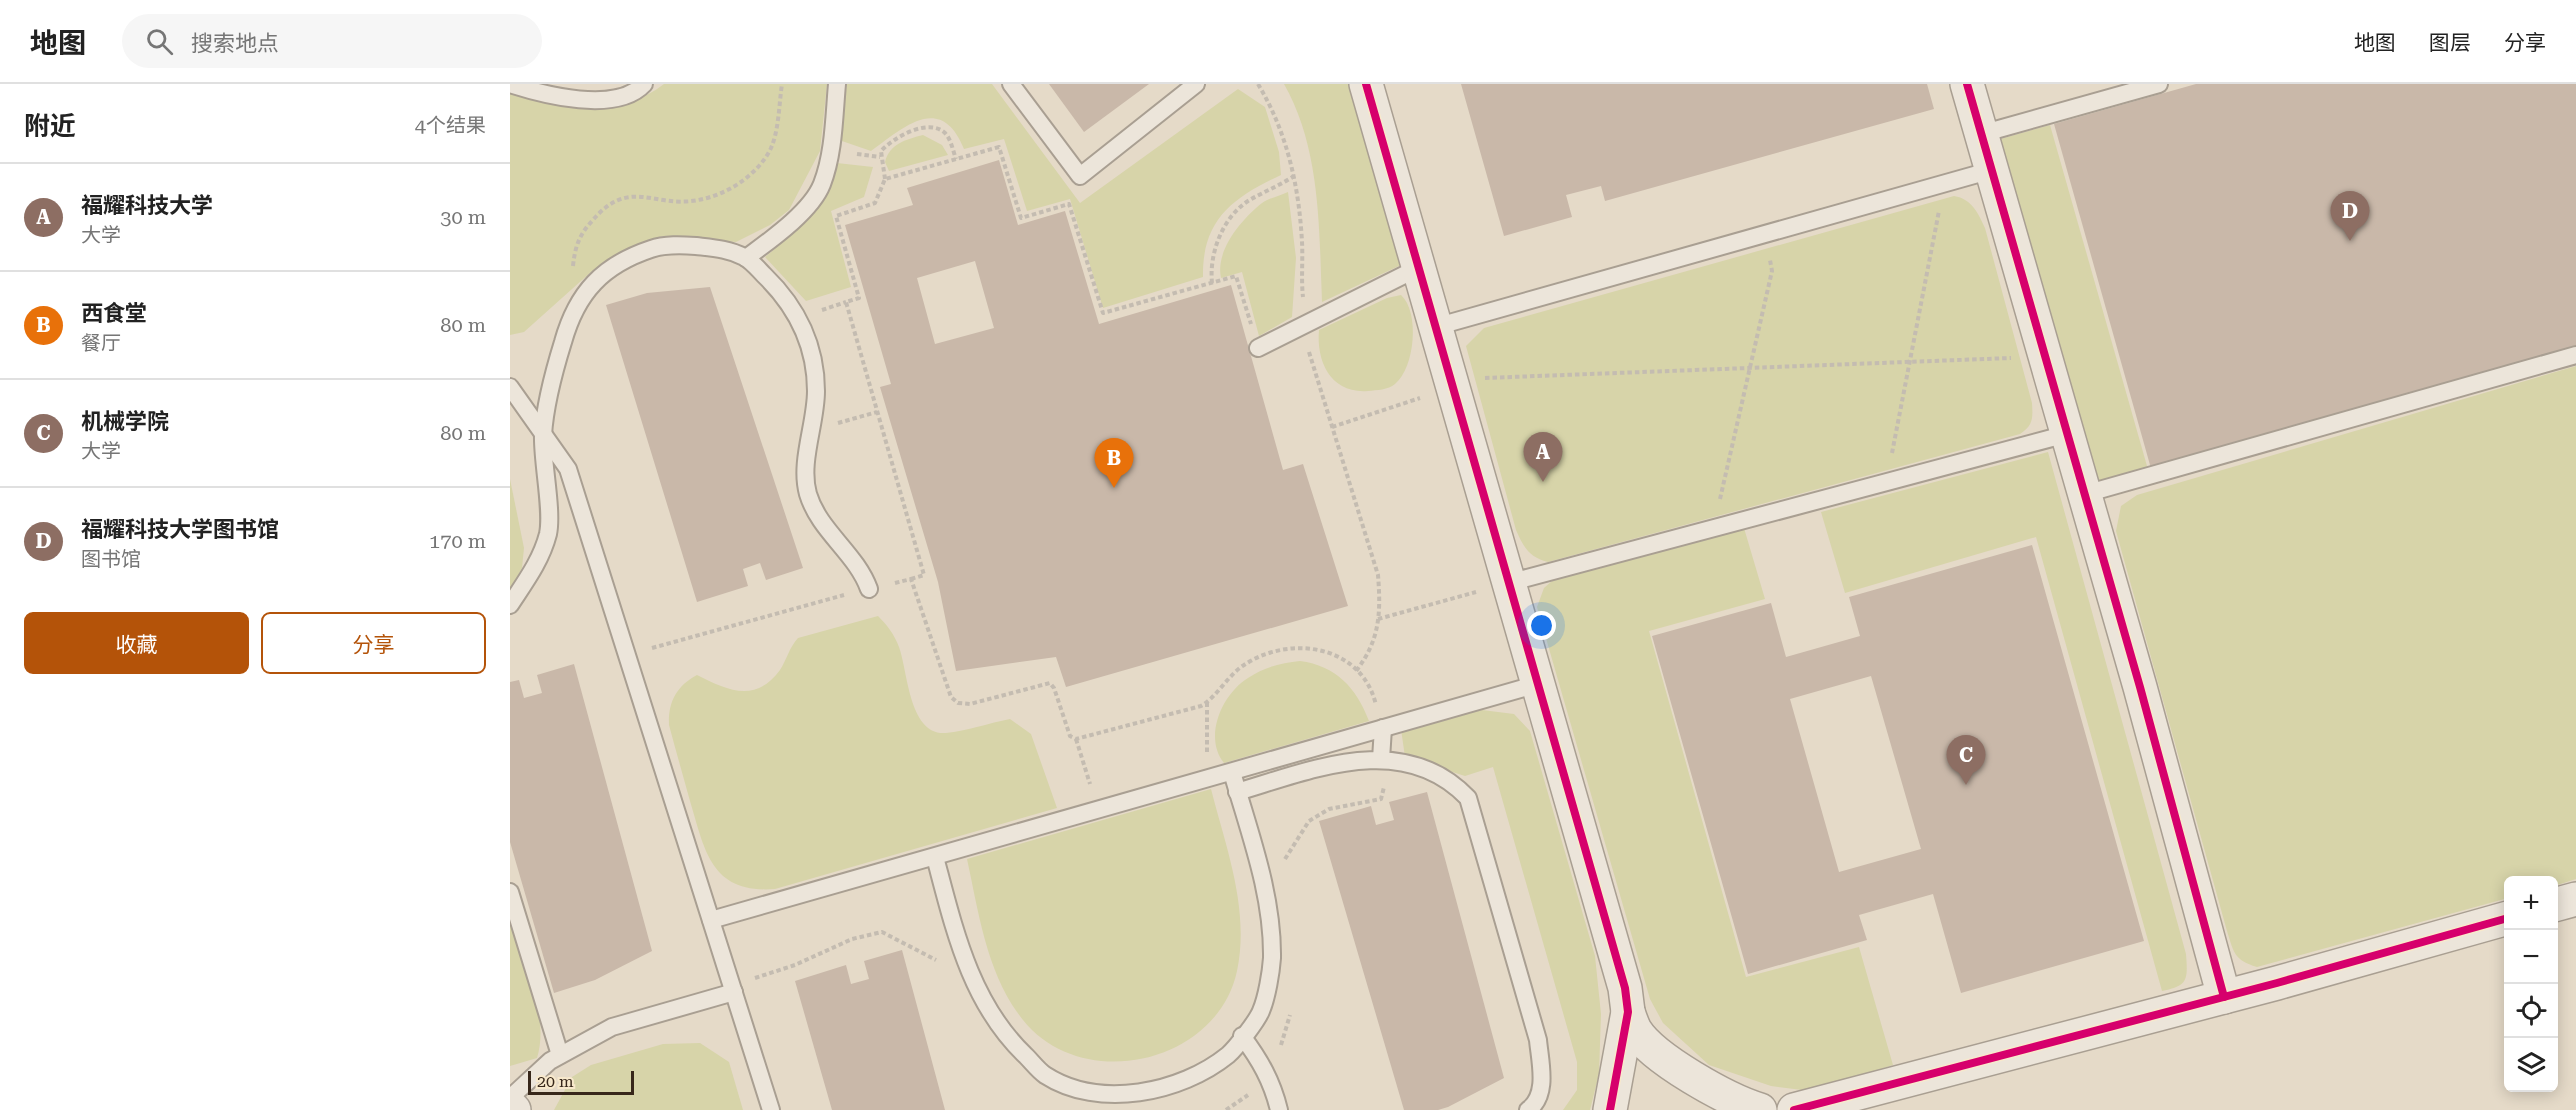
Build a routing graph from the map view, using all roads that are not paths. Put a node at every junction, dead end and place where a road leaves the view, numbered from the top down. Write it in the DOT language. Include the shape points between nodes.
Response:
graph roads {
  1 [pos="510,84"];
  2 [pos="644,84"];
  3 [pos="837,84"];
  4 [pos="1011,84"];
  5 [pos="1196,84"];
  6 [pos="1366,84"];
  7 [pos="1967,84"];
  8 [pos="2159,84"];
  9 [pos="1981,134"];
  10 [pos="1992,170"];
  11 [pos="746,258"];
  12 [pos="1418,268"];
  13 [pos="1435,327"];
  14 [pos="1258,348"];
  15 [pos="2576,355"];
  16 [pos="510,387"];
  17 [pos="543,434"];
  18 [pos="2067,434"];
  19 [pos="2085,494"];
  20 [pos="1508,583"];
  21 [pos="869,589"];
  22 [pos="510,605"];
  23 [pos="1538,684"];
  24 [pos="1383,728"];
  25 [pos="1381,759"];
  26 [pos="1232,772"];
  27 [pos="1237,792"];
  28 [pos="935,857"];
  29 [pos="510,892"];
  30 [pos="2576,899"];
  31 [pos="2558,904"];
  32 [pos="2504,919"];
  33 [pos="711,921"];
  34 [pos="732,986"];
  35 [pos="2224,997"];
  36 [pos="1628,1012"];
  37 [pos="1242,1036"];
  38 [pos="560,1054"];
  39 [pos="510,1098"];
  40 [pos="510,1106"];
  41 [pos="514,1110"];
  42 [pos="771,1110"];
  43 [pos="1279,1110"];
  44 [pos="1528,1110"];
  45 [pos="1610,1110"];
  46 [pos="1760,1110"];
  47 [pos="1794,1110"];
  1 -- 2 [label="lane" via="591,100 617,98"];
  3 -- 11 [label="lane" via="831,149 822,186 802,211"];
  4 -- 5 [label="lane" via="1080,176"];
  6 -- 12 [label="street"];
  7 -- 9 [label="street"];
  8 -- 9 [label="lane"];
  9 -- 10 [label="street"];
  10 -- 13 [label="lane"];
  10 -- 18 [label="street"];
  11 -- 17 [label="lane" via="722,248 659,246 626,257 601,275 580,299 563,340"];
  11 -- 21 [label="lane" via="795,312 810,343 816,393 806,476 808,495 825,526 862,570"];
  12 -- 13 [label="street"];
  12 -- 14 [label="lane"];
  13 -- 20 [label="street"];
  15 -- 19 [label="lane"];
  16 -- 17 [label="lane"];
  17 -- 22 [label="lane" via="548,531 541,558"];
  17 -- 33 [label="lane" via="568,469"];
  18 -- 19 [label="street"];
  18 -- 20 [label="lane"];
  19 -- 35 [label="street"];
  20 -- 23 [label="street"];
  23 -- 24 [label="lane"];
  23 -- 36 [label="street" via="1625,988"];
  24 -- 25 [label="lane"];
  24 -- 26 [label="lane"];
  25 -- 27 [label="lane" via="1346,760"];
  25 -- 44 [label="lane" via="1427,771 1457,786 1468,798 1538,1040 1542,1082 1533,1107"];
  26 -- 27 [label="lane"];
  26 -- 28 [label="lane"];
  27 -- 37 [label="lane" via="1267,899 1272,959 1261,1011"];
  28 -- 33 [label="lane"];
  28 -- 37 [label="lane" via="961,955 982,998 1006,1037 1046,1075 1089,1093 1137,1092 1179,1084 1229,1054"];
  29 -- 38 [label="lane"];
  30 -- 31 [label="street"];
  32 -- 35 [label="street"];
  33 -- 34 [label="lane"];
  34 -- 38 [label="lane" via="612,1027"];
  34 -- 42 [label="lane"];
  35 -- 47 [label="street"];
  36 -- 45 [label="street"];
  36 -- 46 [label="street" via="1635,1030 1654,1050 1735,1102"];
  37 -- 43 [label="lane" via="1267,1073"];
  38 -- 39 [label="lane"];
  40 -- 41 [label="street"];
}
